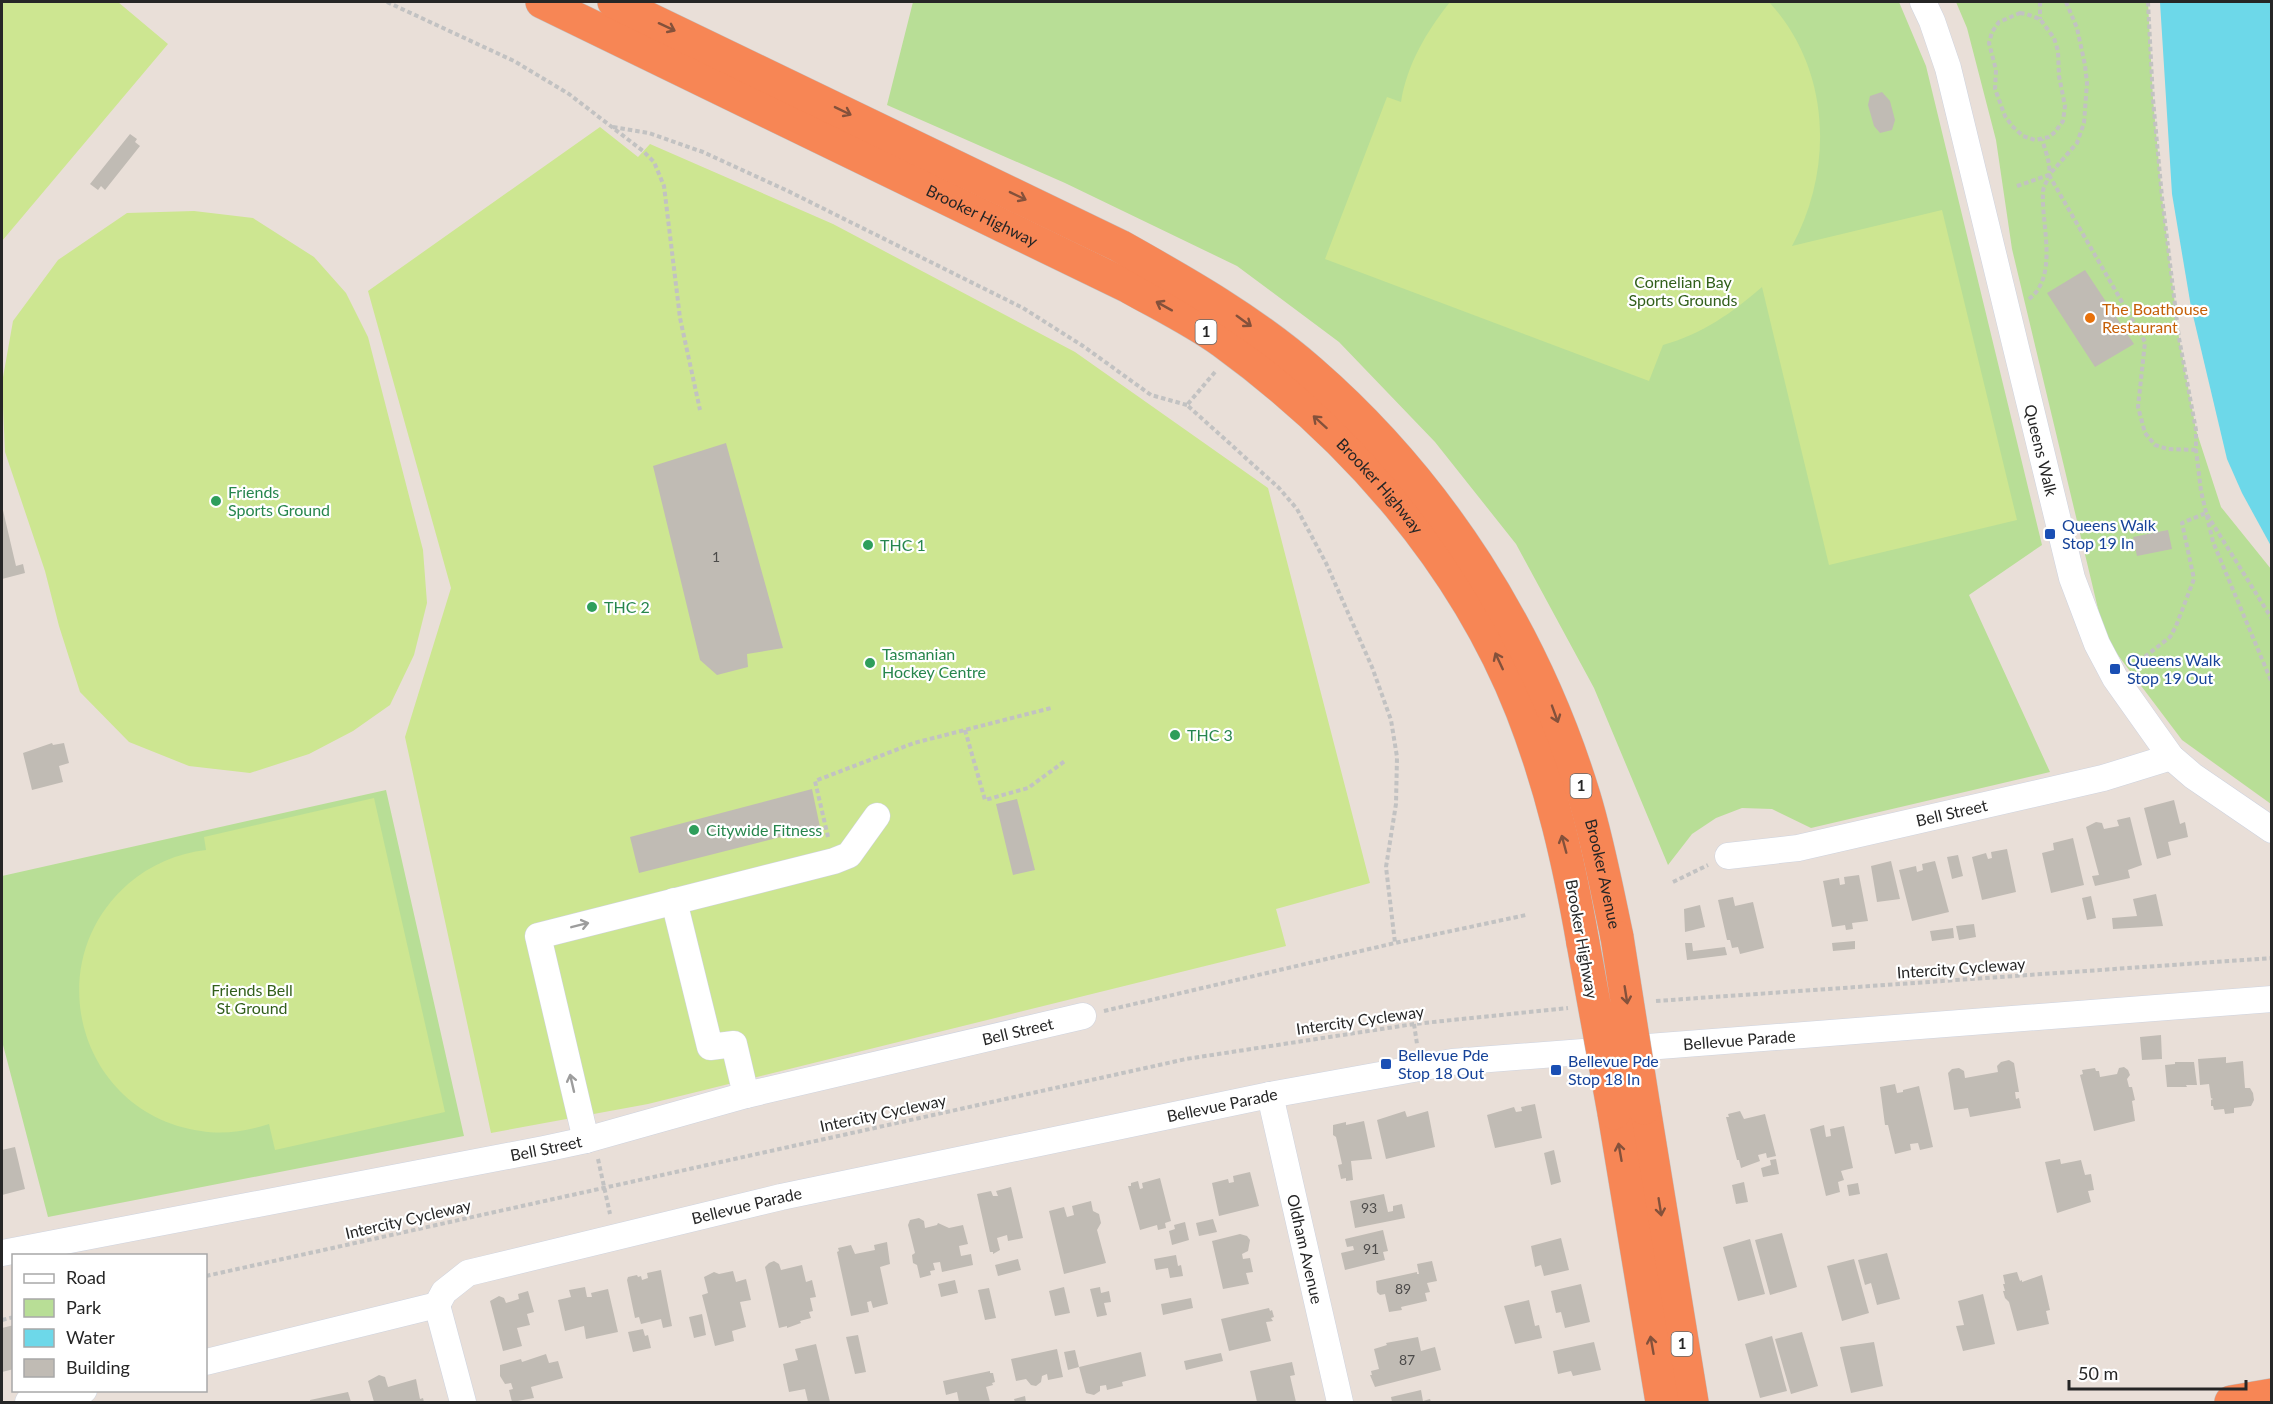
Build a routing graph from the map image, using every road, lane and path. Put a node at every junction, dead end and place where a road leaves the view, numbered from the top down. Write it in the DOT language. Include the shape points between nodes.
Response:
graph roads {
  1 [pos="387,2"];
  2 [pos="542,2"];
  3 [pos="614,2"];
  4 [pos="1923,2"];
  5 [pos="2040,2"];
  6 [pos="2066,2"];
  7 [pos="2148,2"];
  8 [pos="2040,19"];
  9 [pos="613,127"];
  10 [pos="2042,139"];
  11 [pos="2049,175"];
  12 [pos="2017,186"];
  13 [pos="2007,316"];
  14 [pos="1215,372"];
  15 [pos="1187,405"];
  16 [pos="700,410"];
  17 [pos="2196,450"];
  18 [pos="2206,513"];
  19 [pos="2271,618"];
  20 [pos="1522,642"];
  21 [pos="2115,678"];
  22 [pos="2271,683"];
  23 [pos="1051,708"];
  24 [pos="965,730"];
  25 [pos="2170,757"];
  26 [pos="1065,761"];
  27 [pos="877,816"];
  28 [pos="2271,830"];
  29 [pos="1728,856"];
  30 [pos="834,861"];
  31 [pos="1673,882"];
  32 [pos="674,901"];
  33 [pos="1526,915"];
  34 [pos="1617,937"];
  35 [pos="1395,943"];
  36 [pos="2271,958"];
  37 [pos="2271,999"];
  38 [pos="1653,1001"];
  39 [pos="1571,1008"];
  40 [pos="1083,1016"];
  41 [pos="746,1095"];
  42 [pos="1270,1095"];
  43 [pos="1629,1111"];
  44 [pos="592,1148"];
  45 [pos="604,1187"];
  46 [pos="616,1238"];
  47 [pos="2,1252"];
  48 [pos="207,1275"];
  49 [pos="1672,1285"];
  50 [pos="437,1305"];
  51 [pos="207,1362"];
  52 [pos="75,1392"];
  53 [pos="2271,1395"];
  54 [pos="28,1402"];
  55 [pos="463,1402"];
  56 [pos="1340,1402"];
  57 [pos="1662,1402"];
  58 [pos="1692,1402"];
  59 [pos="1714,1402"];
  60 [pos="2231,1402"];
  1 -- 9 [label="path" via="514,61 569,94"];
  43 -- 2 [label="highway, Brooker Highway / 1, one-way, bridge" via="1583,943 1553,801 1522,710 1488,638 1443,562 1390,494 1325,426 1222,341 1138,292"];
  3 -- 20 [label="highway, Brooker Highway / 1, one-way" via="1120,246 1239,317 1309,370 1368,425 1410,473 1476,562"];
  4 -- 13 [label="street, Queens Walk" via="1948,68"];
  5 -- 8 [label="path"];
  6 -- 11 [label="path" via="2081,44 2087,105 2077,143"];
  7 -- 17 [label="path" via="2162,197"];
  8 -- 10 [label="path" via="2056,44 2065,106 2059,127"];
  8 -- 10 [label="path" via="2026,14 2005,18 1995,27 1989,43 1996,70 1995,88 2005,116 2023,136"];
  9 -- 15 [label="path" via="649,133 703,152 788,191 1023,308 1151,394"];
  9 -- 16 [label="path" via="654,162 664,186 680,318"];
  10 -- 11 [label="path"];
  11 -- 12 [label="path"];
  11 -- 13 [label="path" via="2043,190 2047,263 2042,281 2034,296"];
  11 -- 17 [label="path" via="2145,342 2138,407 2145,433 2155,445"];
  13 -- 21 [label="street, Queens Walk" via="2072,578 2093,636"];
  14 -- 15 [label="path"];
  15 -- 35 [label="path" via="1297,509 1326,563 1372,667 1391,720 1397,756 1396,804 1386,867"];
  17 -- 18 [label="path"];
  18 -- 19 [label="path"];
  18 -- 21 [label="path" via="2182,523 2193,579 2170,637"];
  18 -- 22 [label="path" via="2213,543"];
  20 -- 34 [label="highway, Brooker Avenue / 1, one-way" via="1550,702 1584,796"];
  21 -- 25 [label="street, Queens Walk"];
  23 -- 24 [label="path"];
  24 -- 26 [label="path" via="985,801 1028,788"];
  24 -- 30 [label="path" via="914,743 814,782"];
  25 -- 28 [label="street, Queens Walk"];
  25 -- 29 [label="street, Bell Street" via="2103,778 1798,848"];
  27 -- 30 [label="street" via="849,855"];
  29 -- 31 [label="path"];
  30 -- 32 [label="street"];
  32 -- 41 [label="street" via="710,1047 734,1044"];
  44 -- 32 [label="street, one-way" via="538,936"];
  33 -- 35 [label="path"];
  34 -- 43 [label="highway, Brooker Highway / 1, one-way, bridge"];
  35 -- 40 [label="path"];
  36 -- 38 [label="path, Intercity Cycleway"];
  37 -- 42 [label="street, Bellevue Parade" via="1452,1062"];
  39 -- 45 [label="path, Intercity Cycleway" via="1414,1024 1186,1059"];
  40 -- 41 [label="street, Bell Street"];
  41 -- 44 [label="street, Bell Street"];
  42 -- 46 [label="street, Bellevue Parade" via="781,1197"];
  42 -- 56 [label="street, Oldham Avenue"];
  43 -- 49 [label="highway, Brooker Highway / 1, one-way"];
  57 -- 43 [label="highway, Brooker Highway / 1, one-way"];
  44 -- 45 [label="path"];
  44 -- 47 [label="street, Bell Street" via="486,1161"];
  45 -- 46 [label="path"];
  45 -- 48 [label="path, Intercity Cycleway"];
  46 -- 50 [label="street, Bellevue Parade" via="468,1273 444,1292"];
  49 -- 58 [label="highway, Brooker Highway / 1"];
  49 -- 59 [label="highway"];
  50 -- 51 [label="street"];
  50 -- 55 [label="street"];
  52 -- 54 [label="street"];
  53 -- 60 [label="highway"];
}
